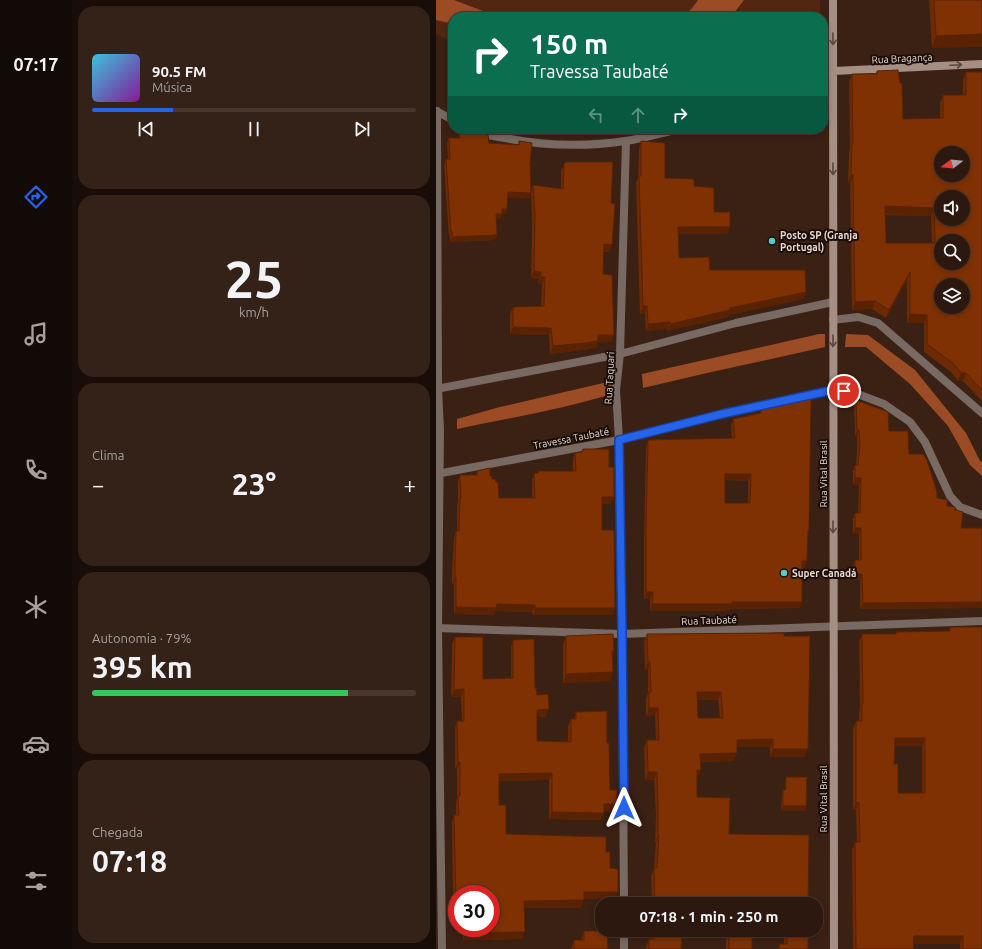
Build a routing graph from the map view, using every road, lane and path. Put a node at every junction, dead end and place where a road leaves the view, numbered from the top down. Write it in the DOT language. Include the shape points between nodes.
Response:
graph roads {
  1 [pos="833,0"];
  2 [pos="982,64"];
  3 [pos="833,71"];
  4 [pos="828,73"];
  5 [pos="437,111"];
  6 [pos="448,117"];
  7 [pos="486,134"];
  8 [pos="657,134"];
  9 [pos="626,141"];
  10 [pos="833,302"];
  11 [pos="833,320"];
  12 [pos="620,354"];
  13 [pos="437,389"];
  14 [pos="833,390"];
  15 [pos="982,413"];
  16 [pos="619,440"];
  17 [pos="437,473"];
  18 [pos="982,515"];
  19 [pos="982,621"];
  20 [pos="832,626"];
  21 [pos="437,628"];
  22 [pos="622,634"];
  23 [pos="624,897"];
  24 [pos="624,937"];
  25 [pos="442,949"];
  26 [pos="624,949"];
  27 [pos="834,949"];
  1 -- 3 [label="street, Rua Vital Brasil, one-way"];
  3 -- 2 [label="street, Rua Bragança, one-way"];
  3 -- 4 [label="street, Rua Bragança"];
  3 -- 10 [label="street, Rua Vital Brasil, one-way"];
  5 -- 6 [label="street"];
  5 -- 13 [label="street"];
  7 -- 9 [label="street" via="579,146"];
  8 -- 9 [label="street"];
  9 -- 12 [label="street, Rua Taquari"];
  10 -- 11 [label="street, Rua Vital Brasil"];
  10 -- 12 [label="street" via="736,323"];
  11 -- 14 [label="street, Rua Vital Brasil, one-way"];
  11 -- 15 [label="street" via="858,317 878,323"];
  12 -- 13 [label="street"];
  12 -- 16 [label="street, Rua Taquari" via="616,390"];
  13 -- 17 [label="street" via="440,430"];
  14 -- 16 [label="street, Travessa Taubaté"];
  14 -- 18 [label="street, Travessa Taubaté" via="855,392 884,404 910,422 925,442 950,496 960,507"];
  14 -- 20 [label="street, Rua Vital Brasil, one-way"];
  16 -- 17 [label="street, Travessa Taubaté"];
  16 -- 22 [label="street, Rua Taquari"];
  17 -- 21 [label="street"];
  19 -- 20 [label="street, Rua Taubaté"];
  20 -- 22 [label="street, Rua Taubaté"];
  20 -- 27 [label="street, Rua Vital Brasil"];
  21 -- 22 [label="street, Rua Taubaté"];
  21 -- 25 [label="street"];
  22 -- 23 [label="street, Rua Taquari"];
  24 -- 26 [label="street"];
}
